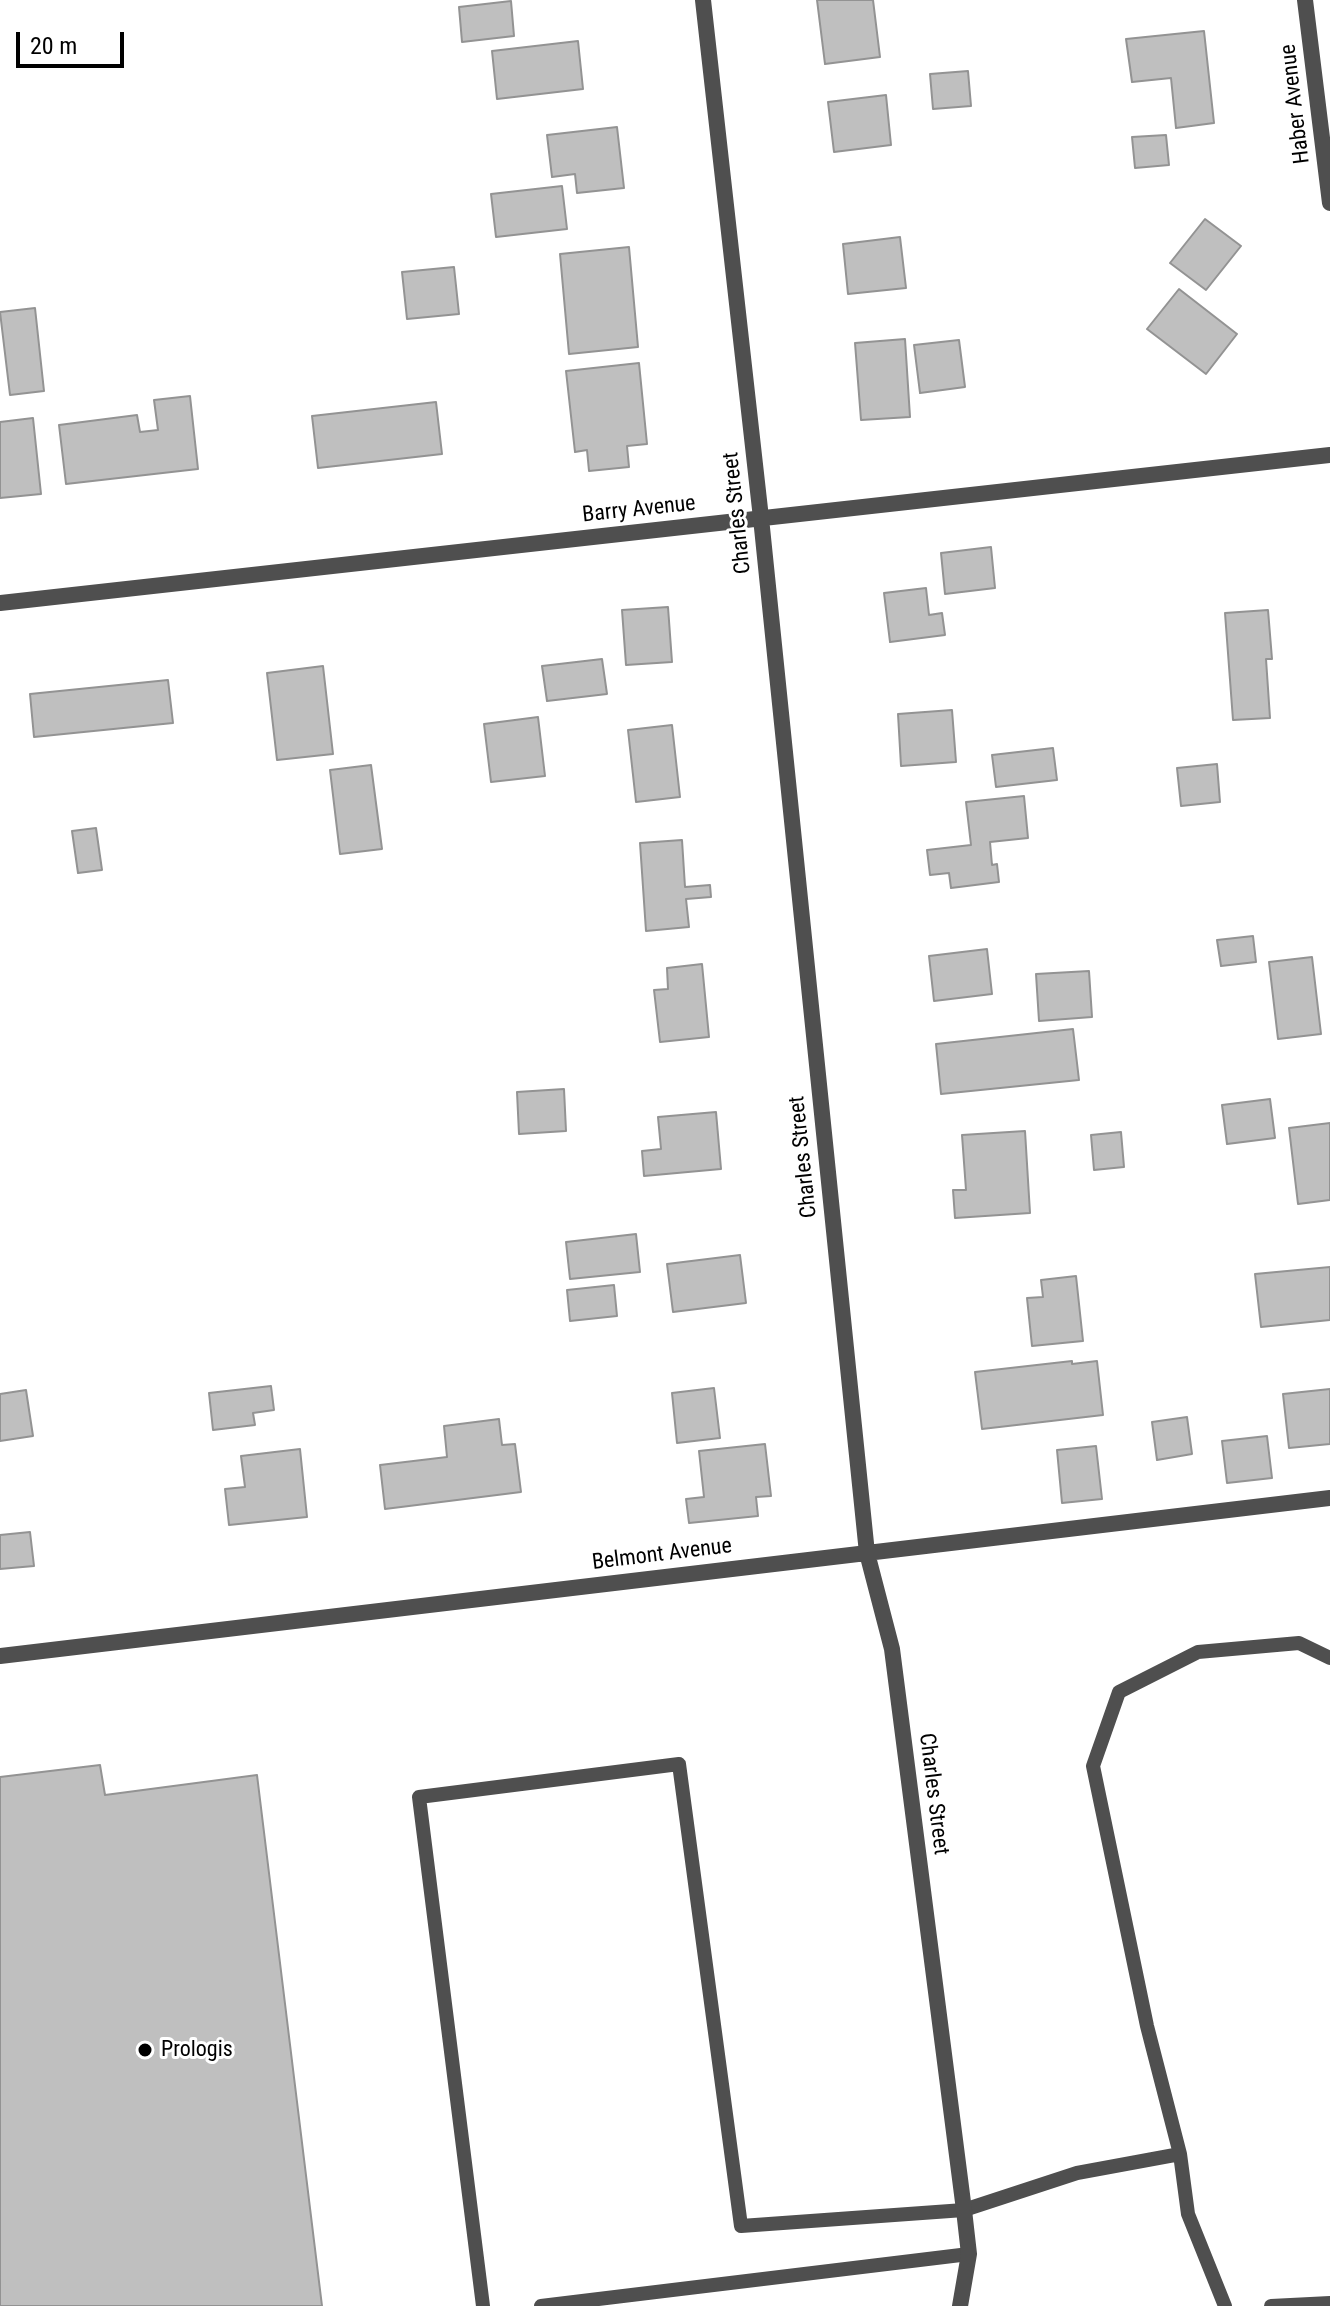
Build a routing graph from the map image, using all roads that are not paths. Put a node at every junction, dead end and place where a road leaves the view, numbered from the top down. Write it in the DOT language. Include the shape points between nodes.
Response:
graph roads {
  1 [pos="703,0"];
  2 [pos="1305,0"];
  3 [pos="1330,203"];
  4 [pos="1330,455"];
  5 [pos="761,518"];
  6 [pos="0,603"];
  7 [pos="1330,1498"];
  8 [pos="867,1553"];
  9 [pos="0,1656"];
  10 [pos="1330,1658"];
  11 [pos="1180,2154"];
  12 [pos="964,2210"];
  13 [pos="969,2254"];
  14 [pos="1330,2303"];
  15 [pos="483,2306"];
  16 [pos="541,2306"];
  17 [pos="960,2306"];
  18 [pos="1225,2306"];
  19 [pos="1271,2306"];
  1 -- 5 [label="street, Charles Street"];
  2 -- 3 [label="street, Haber Avenue"];
  4 -- 5 [label="street, Barry Avenue"];
  5 -- 6 [label="street, Barry Avenue"];
  5 -- 8 [label="street, Charles Street"];
  7 -- 8 [label="street, Belmont Avenue"];
  8 -- 9 [label="street, Belmont Avenue"];
  8 -- 12 [label="street, Charles Street" via="892,1649"];
  10 -- 11 [label="lane" via="1299,1643 1198,1652 1119,1692 1093,1766 1147,2026"];
  11 -- 12 [label="lane" via="1077,2173"];
  11 -- 18 [label="lane" via="1188,2214"];
  12 -- 13 [label="street, Charles Street"];
  12 -- 15 [label="lane" via="741,2226 679,1764 419,1797"];
  13 -- 16 [label="lane"];
  13 -- 17 [label="street, Charles Street"];
  14 -- 19 [label="lane"];
}
